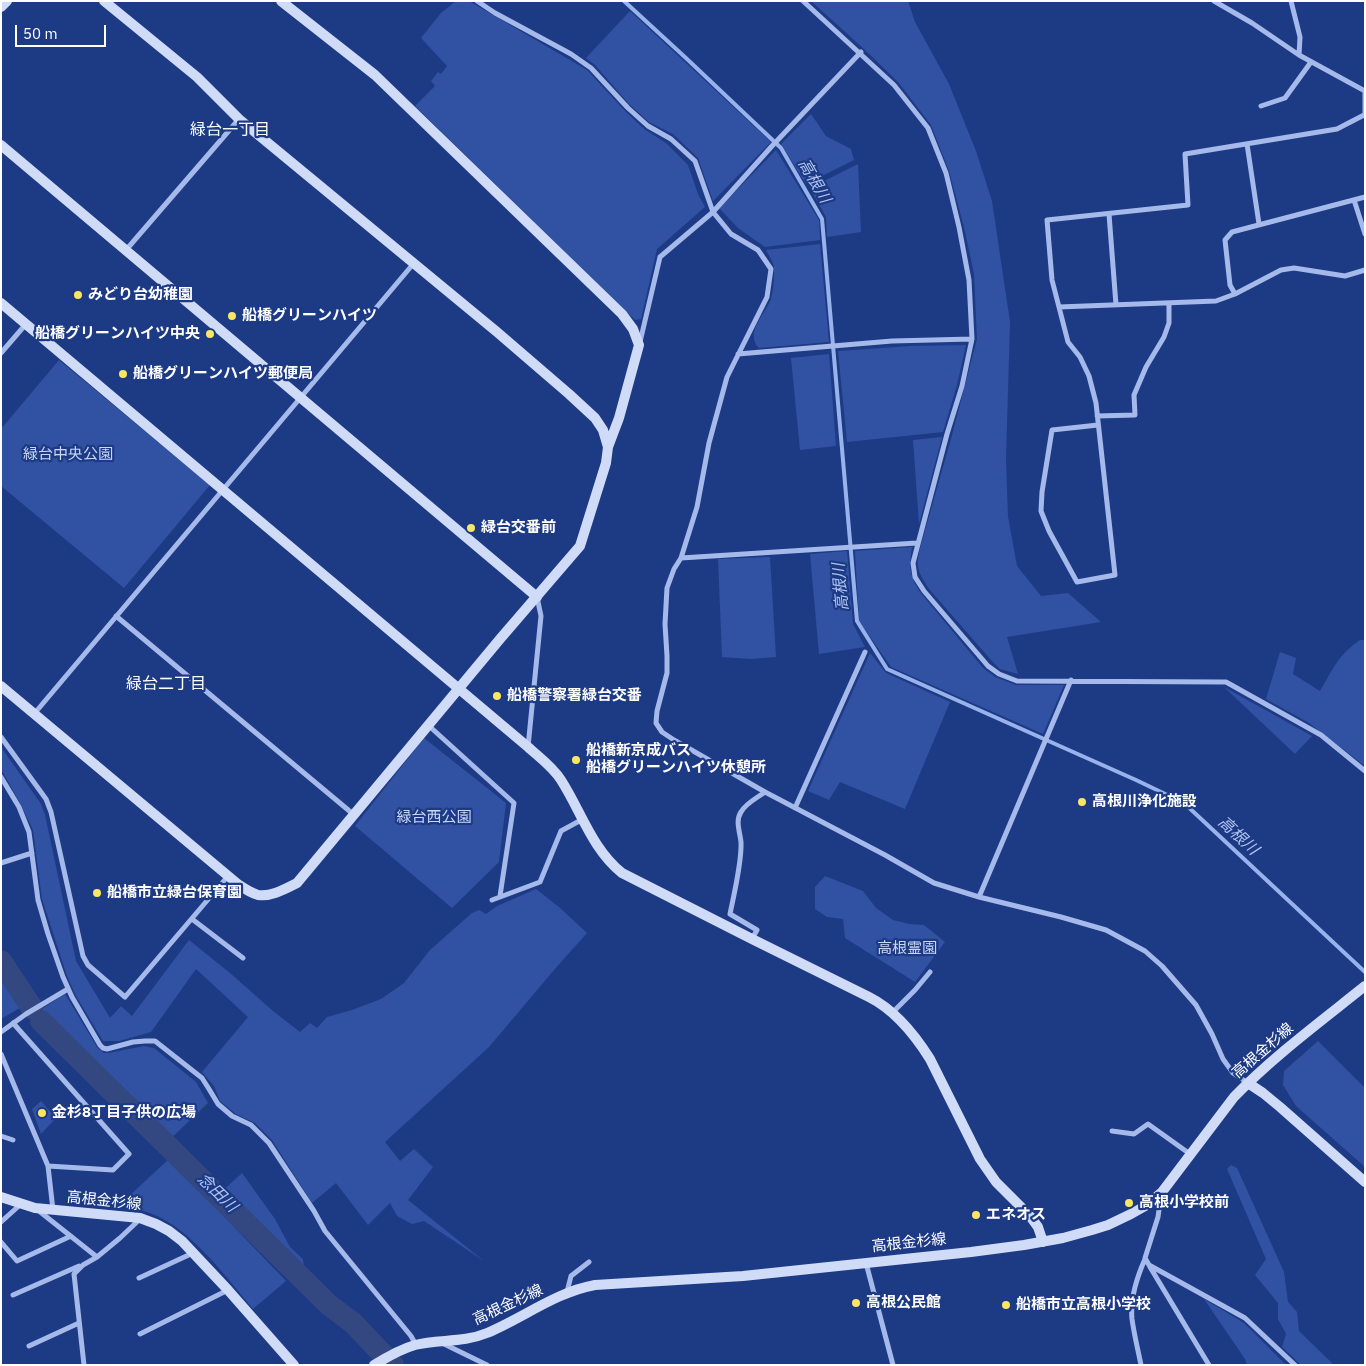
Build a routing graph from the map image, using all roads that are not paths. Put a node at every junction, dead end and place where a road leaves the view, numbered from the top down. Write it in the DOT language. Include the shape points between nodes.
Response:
graph roads {
  1 [pos="7,1"];
  2 [pos="104,1"];
  3 [pos="281,1"];
  4 [pos="477,1"];
  5 [pos="803,1"];
  6 [pos="1214,1"];
  7 [pos="1291,1"];
  8 [pos="117,5"];
  9 [pos="1,7"];
  10 [pos="860,52"];
  11 [pos="1298,55"];
  12 [pos="1311,62"];
  13 [pos="1365,92"];
  14 [pos="1261,106"];
  15 [pos="1365,116"];
  16 [pos="240,119"];
  17 [pos="1247,144"];
  18 [pos="1,145"];
  19 [pos="1365,197"];
  20 [pos="1354,200"];
  21 [pos="713,212"];
  22 [pos="1109,214"];
  23 [pos="1259,224"];
  24 [pos="1365,234"];
  25 [pos="126,250"];
  26 [pos="414,263"];
  27 [pos="1365,270"];
  28 [pos="1235,294"];
  29 [pos="1,303"];
  30 [pos="1169,303"];
  31 [pos="1116,305"];
  32 [pos="1058,307"];
  33 [pos="26,324"];
  34 [pos="972,339"];
  35 [pos="639,345"];
  36 [pos="1,354"];
  37 [pos="738,354"];
  38 [pos="300,397"];
  39 [pos="1098,416"];
  40 [pos="1098,425"];
  41 [pos="608,447"];
  42 [pos="223,490"];
  43 [pos="917,543"];
  44 [pos="681,558"];
  45 [pos="537,597"];
  46 [pos="116,616"];
  47 [pos="865,652"];
  48 [pos="1070,680"];
  49 [pos="1,686"];
  50 [pos="459,689"];
  51 [pos="34,714"];
  52 [pos="428,725"];
  53 [pos="1,737"];
  54 [pos="528,747"];
  55 [pos="1365,771"];
  56 [pos="1,777"];
  57 [pos="765,792"];
  58 [pos="795,808"];
  59 [pos="353,814"];
  60 [pos="583,819"];
  61 [pos="32,853"];
  62 [pos="1,863"];
  63 [pos="228,876"];
  64 [pos="500,896"];
  65 [pos="979,897"];
  66 [pos="492,900"];
  67 [pos="192,919"];
  68 [pos="752,939"];
  69 [pos="243,958"];
  70 [pos="930,972"];
  71 [pos="1365,986"];
  72 [pos="68,989"];
  73 [pos="892,1013"];
  74 [pos="13,1024"];
  75 [pos="1,1032"];
  76 [pos="1,1054"];
  77 [pos="1248,1083"];
  78 [pos="1112,1131"];
  79 [pos="1,1136"];
  80 [pos="13,1140"];
  81 [pos="1190,1154"];
  82 [pos="48,1166"];
  83 [pos="1365,1182"];
  84 [pos="1162,1192"];
  85 [pos="1,1197"];
  86 [pos="22,1204"];
  87 [pos="35,1208"];
  88 [pos="53,1210"];
  89 [pos="140,1218"];
  90 [pos="1,1222"];
  91 [pos="71,1236"];
  92 [pos="1,1242"];
  93 [pos="1043,1242"];
  94 [pos="194,1253"];
  95 [pos="97,1257"];
  96 [pos="1145,1258"];
  97 [pos="589,1262"];
  98 [pos="866,1263"];
  99 [pos="83,1265"];
  100 [pos="1150,1267"];
  101 [pos="139,1278"];
  102 [pos="228,1290"];
  103 [pos="567,1293"];
  104 [pos="13,1295"];
  105 [pos="79,1322"];
  106 [pos="140,1334"];
  107 [pos="441,1342"];
  108 [pos="29,1346"];
  109 [pos="412,1347"];
  110 [pos="292,1364"];
  111 [pos="84,1365"];
  112 [pos="374,1365"];
  113 [pos="487,1365"];
  114 [pos="893,1365"];
  115 [pos="1141,1365"];
  116 [pos="1209,1365"];
  117 [pos="1295,1365"];
  1 -- 9 [label="street"];
  2 -- 8 [label="street"];
  3 -- 35 [label="street" via="375,75 622,314"];
  4 -- 21 [label="street" via="586,64 648,126 671,139 695,161"];
  5 -- 10 [label="street"];
  6 -- 11 [label="street"];
  7 -- 11 [label="street" via="1300,37"];
  8 -- 16 [label="street"];
  10 -- 21 [label="street"];
  10 -- 34 [label="street" via="894,84 928,128 946,173 969,280"];
  11 -- 12 [label="street"];
  12 -- 13 [label="street"];
  12 -- 14 [label="street" via="1285,98"];
  13 -- 15 [label="street"];
  15 -- 17 [label="street" via="1337,129"];
  16 -- 25 [label="street"];
  16 -- 26 [label="street"];
  17 -- 22 [label="street" via="1185,154 1188,205"];
  17 -- 23 [label="street"];
  18 -- 25 [label="street"];
  19 -- 20 [label="street"];
  20 -- 23 [label="street"];
  20 -- 24 [label="street"];
  21 -- 35 [label="street" via="660,257"];
  21 -- 37 [label="street" via="731,234 758,250 771,269 767,297"];
  22 -- 31 [label="street"];
  22 -- 32 [label="street" via="1047,220 1052,280"];
  23 -- 28 [label="street" via="1232,232 1225,240 1230,285"];
  25 -- 38 [label="street"];
  26 -- 38 [label="street"];
  26 -- 41 [label="street" via="589,412 603,430"];
  27 -- 28 [label="street" via="1345,276 1294,268 1282,270"];
  28 -- 30 [label="street" via="1216,301"];
  29 -- 33 [label="street"];
  30 -- 31 [label="street"];
  30 -- 39 [label="street" via="1169,323 1164,337 1134,395 1135,415"];
  31 -- 32 [label="street"];
  32 -- 39 [label="street" via="1068,342 1089,376"];
  33 -- 36 [label="street"];
  33 -- 42 [label="street"];
  34 -- 37 [label="street" via="892,341"];
  34 -- 43 [label="street" via="962,386"];
  35 -- 41 [label="street"];
  37 -- 44 [label="street" via="727,377 697,507"];
  38 -- 42 [label="street"];
  38 -- 45 [label="street"];
  39 -- 40 [label="street"];
  40 -- 40 [label="street" via="1115,575 1077,582 1041,511 1042,492 1052,430"];
  41 -- 45 [label="street" via="580,546"];
  42 -- 46 [label="street"];
  42 -- 50 [label="street"];
  43 -- 44 [label="street"];
  43 -- 48 [label="street" via="913,563 915,577 988,666 1016,680"];
  44 -- 57 [label="street" via="667,588 667,673 656,723 674,740"];
  45 -- 50 [label="street"];
  45 -- 54 [label="street" via="541,616"];
  46 -- 51 [label="street"];
  46 -- 59 [label="street"];
  47 -- 58 [label="street"];
  48 -- 55 [label="street" via="1226,682 1321,735"];
  48 -- 65 [label="street"];
  49 -- 51 [label="street"];
  50 -- 52 [label="street"];
  50 -- 54 [label="street"];
  51 -- 63 [label="street"];
  52 -- 59 [label="street"];
  52 -- 64 [label="street" via="514,803"];
  53 -- 67 [label="street" via="51,812 82,956 88,965 125,997"];
  54 -- 60 [label="street" via="560,778"];
  56 -- 61 [label="street" via="19,807 29,832"];
  57 -- 58 [label="street"];
  57 -- 68 [label="street" via="741,812 738,825 740,856 730,914 757,930"];
  58 -- 65 [label="street" via="934,883"];
  59 -- 63 [label="street" via="297,883 265,895 256,894"];
  60 -- 64 [label="street" via="561,832 540,882"];
  60 -- 68 [label="street" via="601,851 622,872"];
  61 -- 62 [label="street"];
  61 -- 72 [label="street" via="38,900"];
  63 -- 67 [label="street"];
  64 -- 66 [label="street"];
  65 -- 77 [label="street" via="1106,930 1145,951 1196,1005 1223,1059 1233,1073"];
  67 -- 69 [label="street"];
  68 -- 73 [label="street" via="876,1000"];
  70 -- 73 [label="street"];
  71 -- 77 [label="street, 高根金杉線"];
  72 -- 74 [label="street"];
  72 -- 109 [label="street" via="103,1048 155,1041 202,1078 218,1104 232,1116 251,1125 269,1143 324,1231 411,1336"];
  73 -- 93 [label="street" via="922,1046 980,1158 996,1182 1030,1216"];
  74 -- 75 [label="street"];
  74 -- 82 [label="street" via="129,1154 113,1170"];
  76 -- 82 [label="street"];
  77 -- 81 [label="street, 高根金杉線"];
  77 -- 83 [label="street" via="1264,1093"];
  78 -- 81 [label="street" via="1134,1134 1148,1124"];
  79 -- 80 [label="street"];
  81 -- 84 [label="street, 高根金杉線"];
  82 -- 88 [label="street"];
  84 -- 93 [label="street, 高根金杉線" via="1147,1205 1108,1224"];
  84 -- 96 [label="street"];
  85 -- 86 [label="street, 高根金杉線"];
  86 -- 87 [label="street, 高根金杉線"];
  86 -- 90 [label="street"];
  87 -- 88 [label="street, 高根金杉線"];
  87 -- 91 [label="street"];
  88 -- 89 [label="street, 高根金杉線"];
  89 -- 94 [label="street, 高根金杉線" via="170,1231"];
  89 -- 95 [label="street"];
  91 -- 92 [label="street" via="17,1261"];
  91 -- 95 [label="street"];
  93 -- 98 [label="street, 高根金杉線"];
  94 -- 101 [label="street"];
  94 -- 102 [label="street, 高根金杉線"];
  95 -- 99 [label="street"];
  96 -- 100 [label="street"];
  96 -- 115 [label="street" via="1134,1291 1132,1317"];
  97 -- 103 [label="street" via="571,1276"];
  98 -- 103 [label="street, 高根金杉線" via="743,1276 596,1285"];
  98 -- 114 [label="street"];
  99 -- 104 [label="street"];
  99 -- 105 [label="street" via="74,1274"];
  100 -- 116 [label="street"];
  100 -- 117 [label="street" via="1245,1318"];
  102 -- 106 [label="street"];
  102 -- 110 [label="street, 高根金杉線"];
  103 -- 107 [label="street, 高根金杉線" via="487,1333"];
  105 -- 108 [label="street"];
  105 -- 111 [label="street"];
  107 -- 109 [label="street, 高根金杉線"];
  107 -- 113 [label="street"];
  109 -- 112 [label="street, 高根金杉線"];
}
